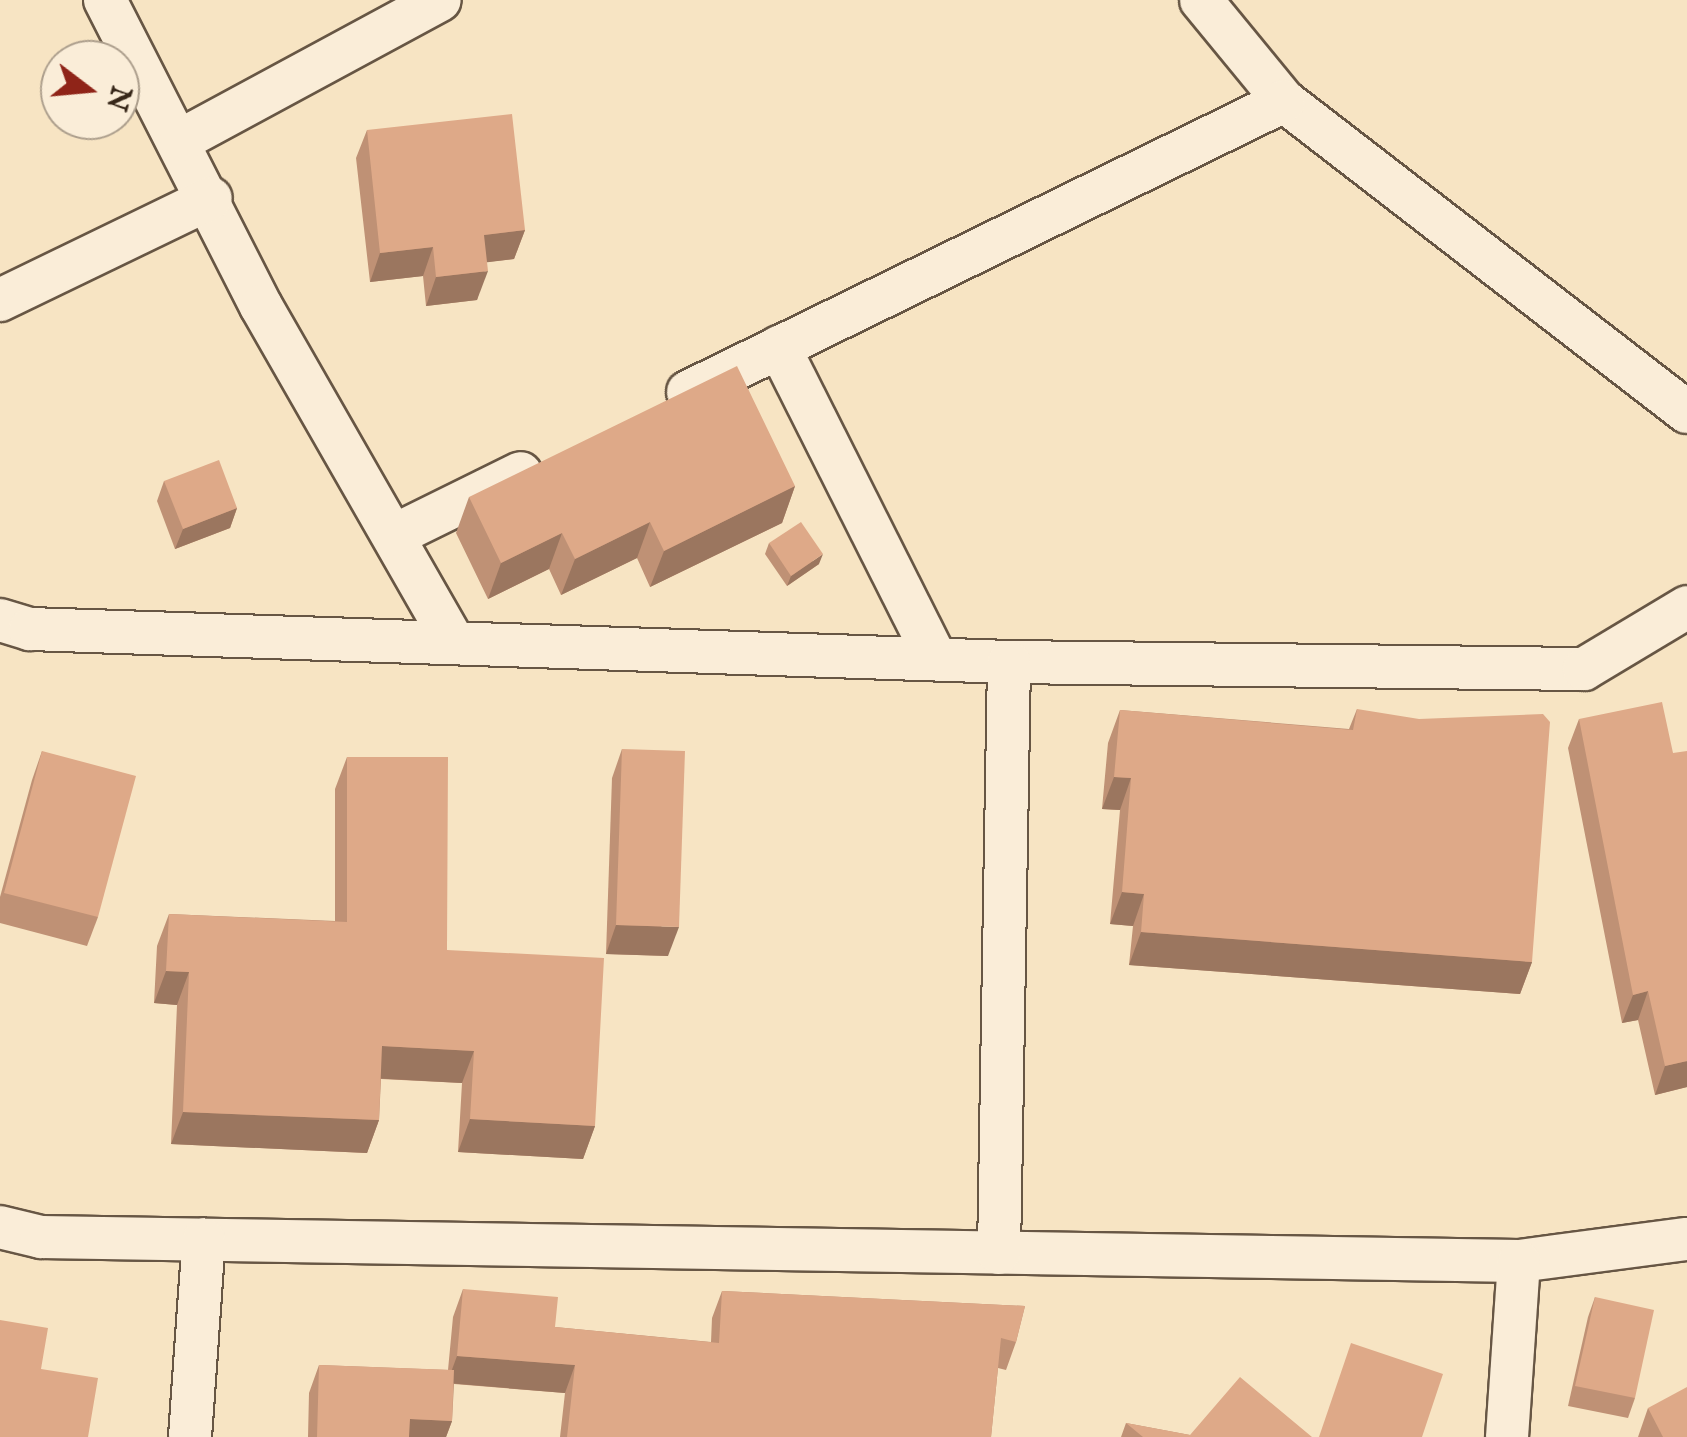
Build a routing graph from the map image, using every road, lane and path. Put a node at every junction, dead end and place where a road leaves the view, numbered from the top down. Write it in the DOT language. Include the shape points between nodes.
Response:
graph roads {
  1 [pos="105,0"];
  2 [pos="440,0"];
  3 [pos="1202,0"];
  4 [pos="1284,101"];
  5 [pos="181,140"];
  6 [pos="211,198"];
  7 [pos="0,300"];
  8 [pos="779,347"];
  9 [pos="657,407"];
  10 [pos="1687,412"];
  11 [pos="552,458"];
  12 [pos="396,534"];
  13 [pos="1687,607"];
  14 [pos="0,620"];
  15 [pos="454,643"];
  16 [pos="936,659"];
  17 [pos="1009,662"];
  18 [pos="0,1227"];
  19 [pos="1687,1238"];
  20 [pos="204,1240"];
  21 [pos="1000,1253"];
  22 [pos="1520,1261"];
  23 [pos="190,1437"];
  24 [pos="1507,1437"];
  1 -- 5 [label="street"];
  2 -- 5 [label="street"];
  3 -- 4 [label="street"];
  4 -- 8 [label="street"];
  4 -- 10 [label="street"];
  5 -- 6 [label="street"];
  6 -- 7 [label="street"];
  6 -- 12 [label="street" via="261,306"];
  8 -- 9 [label="street"];
  8 -- 16 [label="street"];
  11 -- 12 [label="street"];
  12 -- 15 [label="street"];
  13 -- 17 [label="street" via="1584,670"];
  14 -- 15 [label="street" via="30,629"];
  15 -- 16 [label="street"];
  16 -- 17 [label="street"];
  17 -- 21 [label="street"];
  18 -- 20 [label="street"];
  19 -- 22 [label="street"];
  20 -- 21 [label="street"];
  20 -- 23 [label="street"];
  21 -- 22 [label="street"];
  22 -- 24 [label="street"];
}
